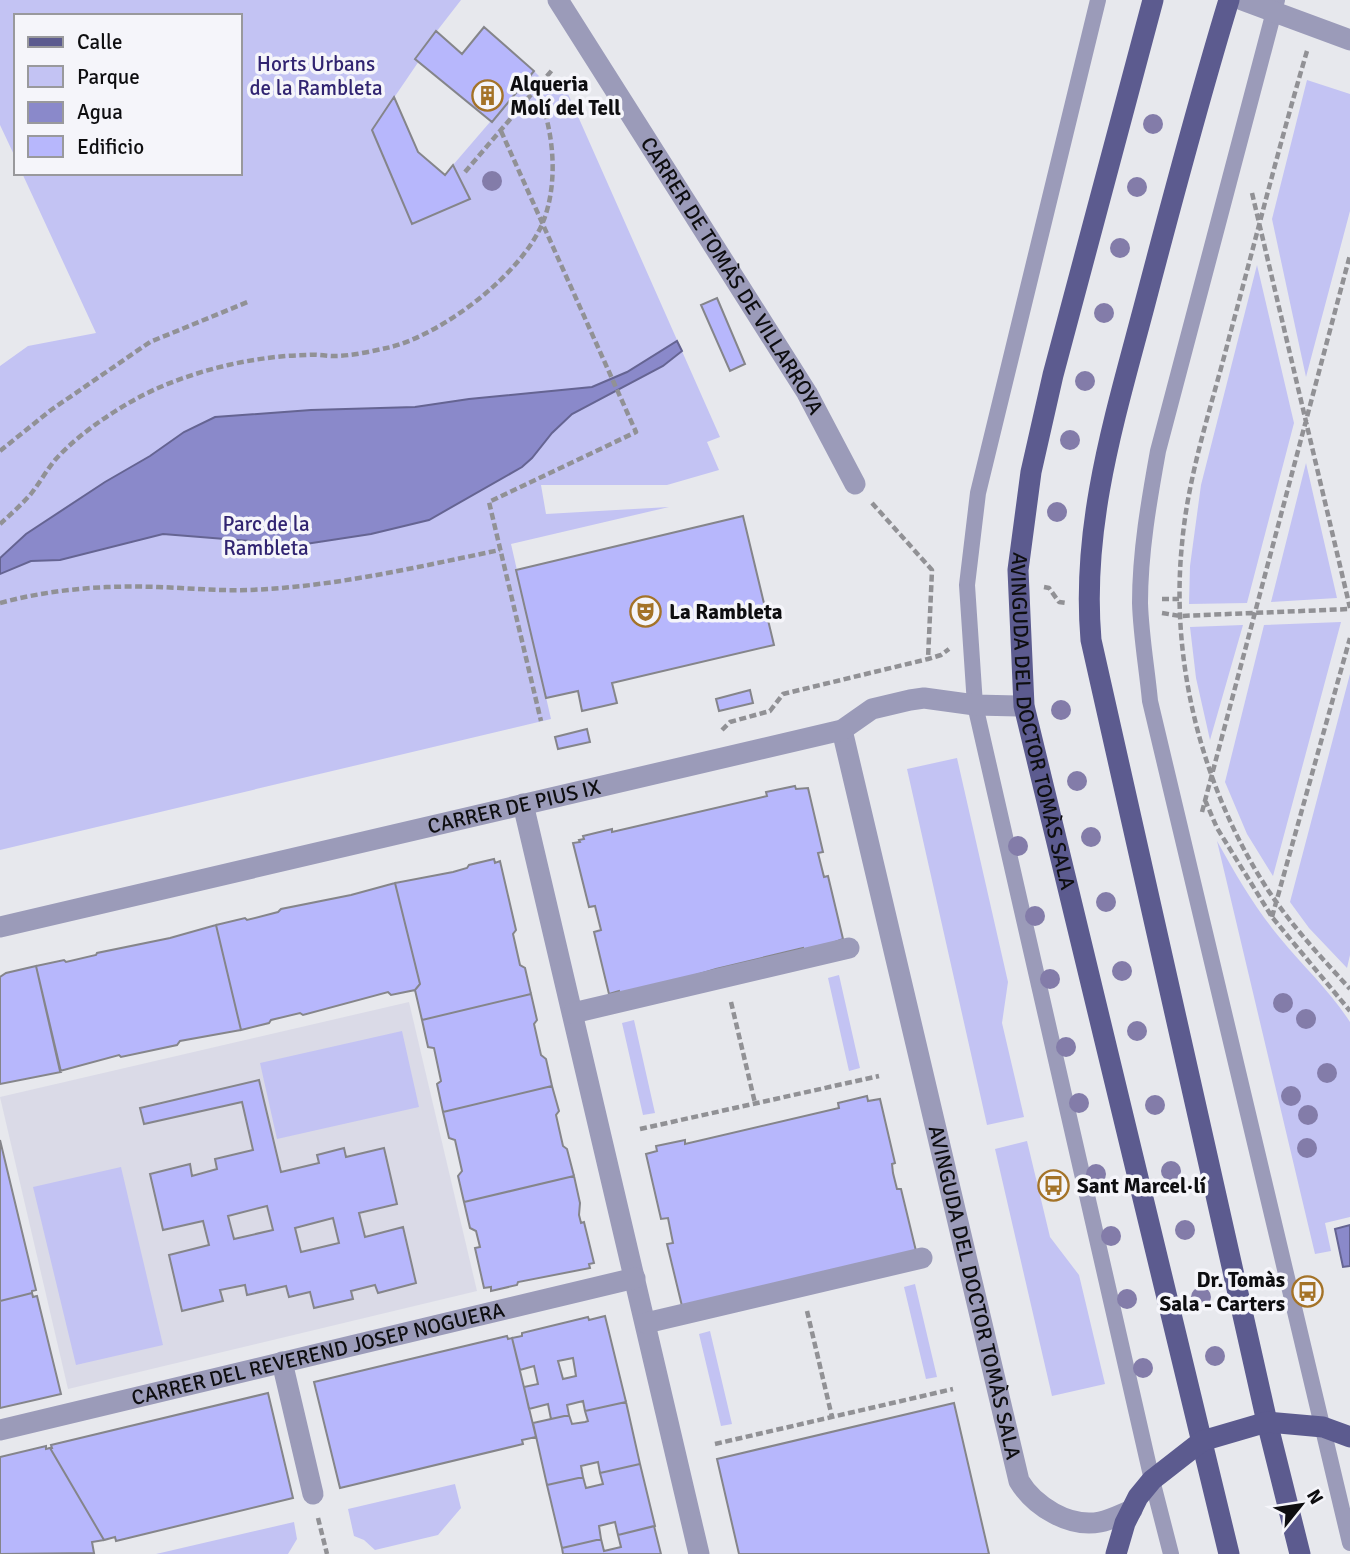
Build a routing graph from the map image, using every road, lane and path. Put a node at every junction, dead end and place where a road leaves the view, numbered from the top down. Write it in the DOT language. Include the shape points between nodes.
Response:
graph roads {
  1 [pos="558,0"];
  2 [pos="1098,0"];
  3 [pos="1153,0"];
  4 [pos="1229,0"];
  5 [pos="1242,0"];
  6 [pos="1276,6"];
  7 [pos="1350,40"];
  8 [pos="1306,55"];
  9 [pos="553,69"];
  10 [pos="536,88"];
  11 [pos="501,131"];
  12 [pos="465,172"];
  13 [pos="1251,188"];
  14 [pos="542,223"];
  15 [pos="1259,225"];
  16 [pos="1350,255"];
  17 [pos="250,301"];
  18 [pos="1306,421"];
  19 [pos="0,451"];
  20 [pos="855,484"];
  21 [pos="0,524"];
  22 [pos="500,550"];
  23 [pos="1045,587"];
  24 [pos="0,603"];
  25 [pos="1062,604"];
  26 [pos="1350,609"];
  27 [pos="1162,613"];
  28 [pos="1254,613"];
  29 [pos="1180,617"];
  30 [pos="1350,638"];
  31 [pos="975,705"];
  32 [pos="1024,706"];
  33 [pos="541,722"];
  34 [pos="842,730"];
  35 [pos="719,734"];
  36 [pos="1212,775"];
  37 [pos="1205,800"];
  38 [pos="523,804"];
  39 [pos="1199,820"];
  40 [pos="1277,902"];
  41 [pos="1272,917"];
  42 [pos="0,927"];
  43 [pos="849,948"];
  44 [pos="726,977"];
  45 [pos="1350,989"];
  46 [pos="1350,998"];
  47 [pos="1349,1009"];
  48 [pos="573,1013"];
  49 [pos="879,1076"];
  50 [pos="755,1103"];
  51 [pos="640,1129"];
  52 [pos="922,1258"];
  53 [pos="635,1278"];
  54 [pos="801,1286"];
  55 [pos="646,1323"];
  56 [pos="282,1362"];
  57 [pos="953,1389"];
  58 [pos="832,1417"];
  59 [pos="1267,1423"];
  60 [pos="1323,1427"];
  61 [pos="0,1430"];
  62 [pos="1350,1437"];
  63 [pos="1202,1441"];
  64 [pos="715,1444"];
  65 [pos="1152,1480"];
  66 [pos="313,1494"];
  67 [pos="1132,1510"];
  68 [pos="1350,1543"];
  69 [pos="327,1554"];
  70 [pos="699,1554"];
  71 [pos="1116,1554"];
  72 [pos="1171,1554"];
  73 [pos="1229,1554"];
  74 [pos="1300,1554"];
  1 -- 20 [label="street, CARRER DE TOMÀS DE VILLARROYA" via="807,393"];
  2 -- 31 [label="lane" via="978,494 967,586"];
  3 -- 32 [label="main road, AVINGUDA DEL DOCTOR TOMÀS SALA" via="1031,472 1018,570"];
  4 -- 59 [label="main road" via="1106,452 1094,517 1089,616"];
  5 -- 6 [label="street"];
  6 -- 7 [label="street"];
  6 -- 60 [label="lane" via="1158,451 1143,550 1141,614 1150,701"];
  8 -- 15 [label="path"];
  9 -- 10 [label="path"];
  10 -- 11 [label="path"];
  10 -- 14 [label="path" via="549,128 551,155 551,191"];
  11 -- 12 [label="path"];
  11 -- 14 [label="path"];
  13 -- 15 [label="path"];
  14 -- 21 [label="path" via="511,270 438,327 393,346 227,366 140,397 104,419 56,459 29,496"];
  14 -- 22 [label="path" via="636,432 489,502"];
  15 -- 18 [label="path"];
  15 -- 29 [label="path" via="1194,474 1182,543"];
  16 -- 18 [label="path"];
  17 -- 19 [label="path" via="150,342"];
  18 -- 26 [label="path"];
  18 -- 28 [label="path"];
  20 -- 35 [label="path" via="932,570 929,659 783,694 770,711 730,722"];
  22 -- 24 [label="path" via="307,585 249,590 81,588"];
  22 -- 33 [label="path"];
  23 -- 25 [label="path"];
  26 -- 28 [label="path"];
  27 -- 29 [label="path"];
  28 -- 29 [label="path"];
  28 -- 36 [label="path"];
  29 -- 36 [label="path" via="1186,676"];
  30 -- 40 [label="path"];
  31 -- 32 [label="street, CARRER DE PIUS IX"];
  31 -- 34 [label="street, CARRER DE PIUS IX" via="924,698 901,701 872,709"];
  31 -- 65 [label="lane"];
  32 -- 63 [label="main road, AVINGUDA DEL DOCTOR TOMÀS SALA"];
  34 -- 38 [label="street, CARRER DE PIUS IX"];
  34 -- 67 [label="street, AVINGUDA DEL DOCTOR TOMÀS SALA" via="1019,1480 1037,1502 1080,1523 1101,1522"];
  36 -- 37 [label="path"];
  36 -- 40 [label="path" via="1251,862"];
  37 -- 39 [label="path"];
  37 -- 41 [label="path" via="1217,828"];
  38 -- 42 [label="street, CARRER DE PIUS IX"];
  38 -- 48 [label="street"];
  40 -- 41 [label="path"];
  40 -- 45 [label="path"];
  41 -- 47 [label="path"];
  43 -- 44 [label="street"];
  44 -- 48 [label="street"];
  44 -- 50 [label="path"];
  46 -- 47 [label="path"];
  48 -- 53 [label="street"];
  49 -- 50 [label="path"];
  50 -- 51 [label="path"];
  52 -- 54 [label="street"];
  53 -- 55 [label="street"];
  53 -- 56 [label="street, CARRER DEL REVEREND JOSEP NOGUERA"];
  54 -- 55 [label="street"];
  54 -- 58 [label="path"];
  55 -- 70 [label="street"];
  56 -- 61 [label="street, CARRER DEL REVEREND JOSEP NOGUERA"];
  56 -- 66 [label="street"];
  57 -- 58 [label="path"];
  58 -- 64 [label="path"];
  59 -- 60 [label="main road"];
  59 -- 63 [label="main road"];
  59 -- 74 [label="main road"];
  60 -- 62 [label="main road"];
  60 -- 68 [label="lane"];
  63 -- 65 [label="main road"];
  63 -- 73 [label="main road, AVINGUDA DEL DOCTOR TOMÀS SALA"];
  65 -- 67 [label="main road"];
  65 -- 72 [label="lane"];
  66 -- 69 [label="path"];
  67 -- 71 [label="main road"];
}
